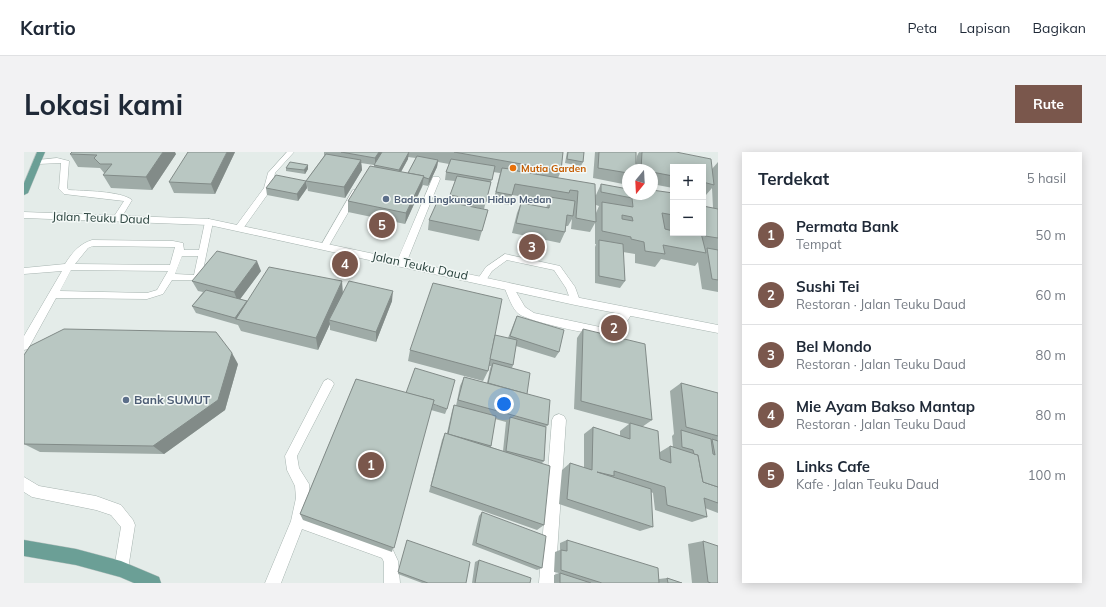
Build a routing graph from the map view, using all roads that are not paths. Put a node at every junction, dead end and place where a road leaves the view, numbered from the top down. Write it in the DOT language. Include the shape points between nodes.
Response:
graph roads {
  1 [pos="41,152"];
  2 [pos="291,152"];
  3 [pos="38,162"];
  4 [pos="436,179"];
  5 [pos="360,185"];
  6 [pos="24,193"];
  7 [pos="24,215"];
  8 [pos="117,218"];
  9 [pos="209,222"];
  10 [pos="239,228"];
  11 [pos="324,247"];
  12 [pos="179,253"];
  13 [pos="203,253"];
  14 [pos="402,262"];
  15 [pos="68,267"];
  16 [pos="173,268"];
  17 [pos="24,271"];
  18 [pos="169,277"];
  19 [pos="482,280"];
  20 [pos="509,287"];
  21 [pos="52,294"];
  22 [pos="575,301"];
  23 [pos="628,312"];
  24 [pos="29,327"];
  25 [pos="718,329"];
  26 [pos="24,346"];
  27 [pos="328,384"];
  28 [pos="559,420"];
  29 [pos="24,484"];
  30 [pos="298,521"];
  31 [pos="24,548"];
  32 [pos="121,569"];
  33 [pos="153,583"];
  34 [pos="273,583"];
  35 [pos="392,583"];
  36 [pos="547,583"];
  1 -- 3 [label="main road"];
  2 -- 10 [label="lane" via="272,174 268,188"];
  3 -- 6 [label="main road"];
  3 -- 8 [label="lane" via="65,161 62,188 67,192 128,200"];
  4 -- 14 [label="street"];
  5 -- 11 [label="lane"];
  7 -- 8 [label="street, Jalan Teuku Daud"];
  8 -- 9 [label="street, Jalan Teuku Daud"];
  9 -- 10 [label="street, Jalan Teuku Daud"];
  9 -- 13 [label="lane"];
  10 -- 11 [label="street, Jalan Teuku Daud"];
  11 -- 14 [label="street, Jalan Teuku Daud"];
  12 -- 13 [label="lane"];
  12 -- 15 [label="lane" via="181,248 178,244 92,243 78,252"];
  12 -- 16 [label="lane"];
  13 -- 18 [label="lane" via="198,278"];
  14 -- 19 [label="street, Jalan Teuku Daud"];
  15 -- 16 [label="lane"];
  15 -- 17 [label="lane"];
  15 -- 21 [label="lane"];
  16 -- 18 [label="lane"];
  18 -- 21 [label="lane" via="162,291 147,296"];
  19 -- 20 [label="street, Jalan Teuku Daud"];
  19 -- 22 [label="lane" via="489,268 505,257 557,268 570,287"];
  20 -- 22 [label="street, Jalan Teuku Daud"];
  20 -- 23 [label="lane" via="521,310 531,316 600,331 614,332"];
  21 -- 24 [label="lane"];
  22 -- 23 [label="street, Jalan Teuku Daud"];
  23 -- 25 [label="street, Jalan Teuku Daud"];
  24 -- 26 [label="lane"];
  27 -- 30 [label="lane" via="291,456 293,470 302,484 304,498"];
  28 -- 36 [label="street"];
  29 -- 32 [label="lane" via="37,492 96,503 116,510 128,525"];
  30 -- 34 [label="lane"];
  30 -- 35 [label="lane" via="388,553 392,561"];
  31 -- 32 [label="main road" via="76,557"];
  32 -- 33 [label="main road"];
}
